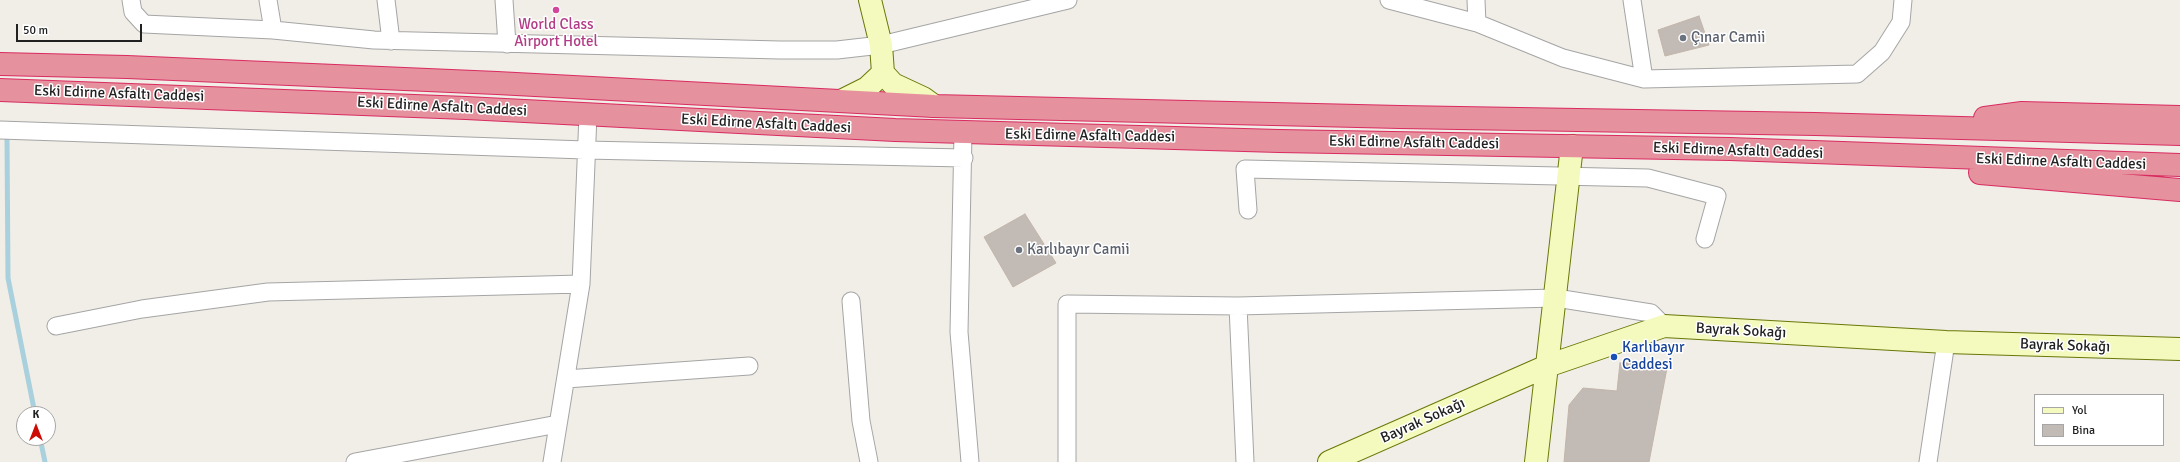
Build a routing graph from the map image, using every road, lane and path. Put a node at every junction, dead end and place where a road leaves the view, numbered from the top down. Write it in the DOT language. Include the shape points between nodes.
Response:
graph roads {
  1 [pos="131,0"];
  2 [pos="268,0"];
  3 [pos="386,0"];
  4 [pos="504,0"];
  5 [pos="870,0"];
  6 [pos="1068,0"];
  7 [pos="1389,0"];
  8 [pos="1476,0"];
  9 [pos="1632,0"];
  10 [pos="1903,0"];
  11 [pos="1477,23"];
  12 [pos="273,30"];
  13 [pos="391,41"];
  14 [pos="507,44"];
  15 [pos="881,45"];
  16 [pos="0,64"];
  17 [pos="883,74"];
  18 [pos="1644,78"];
  19 [pos="0,90"];
  20 [pos="841,101"];
  21 [pos="934,106"];
  22 [pos="588,115"];
  23 [pos="2180,117"];
  24 [pos="1937,127"];
  25 [pos="0,130"];
  26 [pos="963,133"];
  27 [pos="2180,134"];
  28 [pos="1572,146"];
  29 [pos="585,150"];
  30 [pos="1893,156"];
  31 [pos="964,158"];
  32 [pos="2180,165"];
  33 [pos="1569,176"];
  34 [pos="2180,190"];
  35 [pos="1248,210"];
  36 [pos="1705,238"];
  37 [pos="581,284"];
  38 [pos="1556,298"];
  39 [pos="851,301"];
  40 [pos="1238,306"];
  41 [pos="56,326"];
  42 [pos="1664,326"];
  43 [pos="1946,342"];
  44 [pos="2180,349"];
  45 [pos="749,366"];
  46 [pos="1547,366"];
  47 [pos="566,379"];
  48 [pos="558,424"];
  49 [pos="355,462"];
  50 [pos="552,462"];
  51 [pos="869,462"];
  52 [pos="970,462"];
  53 [pos="1067,462"];
  54 [pos="1245,462"];
  55 [pos="1332,462"];
  56 [pos="1536,462"];
  57 [pos="1928,462"];
  1 -- 12 [label="street" via="133,12 144,24"];
  2 -- 12 [label="street"];
  3 -- 13 [label="street"];
  4 -- 14 [label="street"];
  5 -- 15 [label="main road"];
  6 -- 15 [label="street"];
  7 -- 11 [label="street"];
  8 -- 11 [label="street"];
  9 -- 18 [label="street"];
  10 -- 18 [label="street" via="1901,22 1882,52 1857,74"];
  11 -- 18 [label="street" via="1564,58"];
  12 -- 13 [label="street"];
  13 -- 14 [label="street"];
  14 -- 15 [label="street" via="780,50 837,50"];
  15 -- 17 [label="main road"];
  16 -- 20 [label="highway, Eski Edirne Asfaltı Caddesi" via="127,67"];
  17 -- 20 [label="main road" via="867,88"];
  17 -- 21 [label="main road" via="893,84"];
  19 -- 22 [label="highway, Eski Edirne Asfaltı Caddesi"];
  20 -- 21 [label="highway, Eski Edirne Asfaltı Caddesi"];
  21 -- 24 [label="highway, Eski Edirne Asfaltı Caddesi"];
  22 -- 26 [label="highway, Eski Edirne Asfaltı Caddesi"];
  22 -- 29 [label="street"];
  23 -- 24 [label="highway" via="2022,113"];
  24 -- 27 [label="highway, Eski Edirne Asfaltı Caddesi"];
  25 -- 29 [label="street, Eski Edirne Asfaltı Caddesi"];
  26 -- 28 [label="highway, Eski Edirne Asfaltı Caddesi"];
  26 -- 31 [label="street"];
  28 -- 30 [label="highway, Eski Edirne Asfaltı Caddesi"];
  28 -- 33 [label="main road"];
  29 -- 31 [label="street, Eski Edirne Asfaltı Caddesi"];
  29 -- 37 [label="street"];
  30 -- 32 [label="highway, Eski Edirne Asfaltı Caddesi"];
  30 -- 34 [label="highway" via="1978,173"];
  31 -- 52 [label="street" via="959,332"];
  33 -- 35 [label="street, Eski Edirne Asfaltı Caddesi" via="1245,169"];
  33 -- 36 [label="street, Eski Edirne Asfaltı Caddesi" via="1648,178 1718,196"];
  33 -- 38 [label="main road"];
  37 -- 41 [label="street" via="268,292 142,309"];
  37 -- 47 [label="street"];
  38 -- 40 [label="street"];
  38 -- 42 [label="street" via="1651,312"];
  38 -- 46 [label="main road"];
  39 -- 51 [label="street" via="861,421"];
  40 -- 53 [label="street" via="1067,304"];
  40 -- 54 [label="street"];
  42 -- 43 [label="main road, Bayrak Sokağı"];
  42 -- 46 [label="main road, Bayrak Sokağı"];
  43 -- 44 [label="main road, Bayrak Sokağı"];
  43 -- 57 [label="street"];
  45 -- 47 [label="street"];
  46 -- 55 [label="main road, Bayrak Sokağı"];
  46 -- 56 [label="main road"];
  47 -- 48 [label="street"];
  48 -- 49 [label="street"];
  48 -- 50 [label="street"];
}
